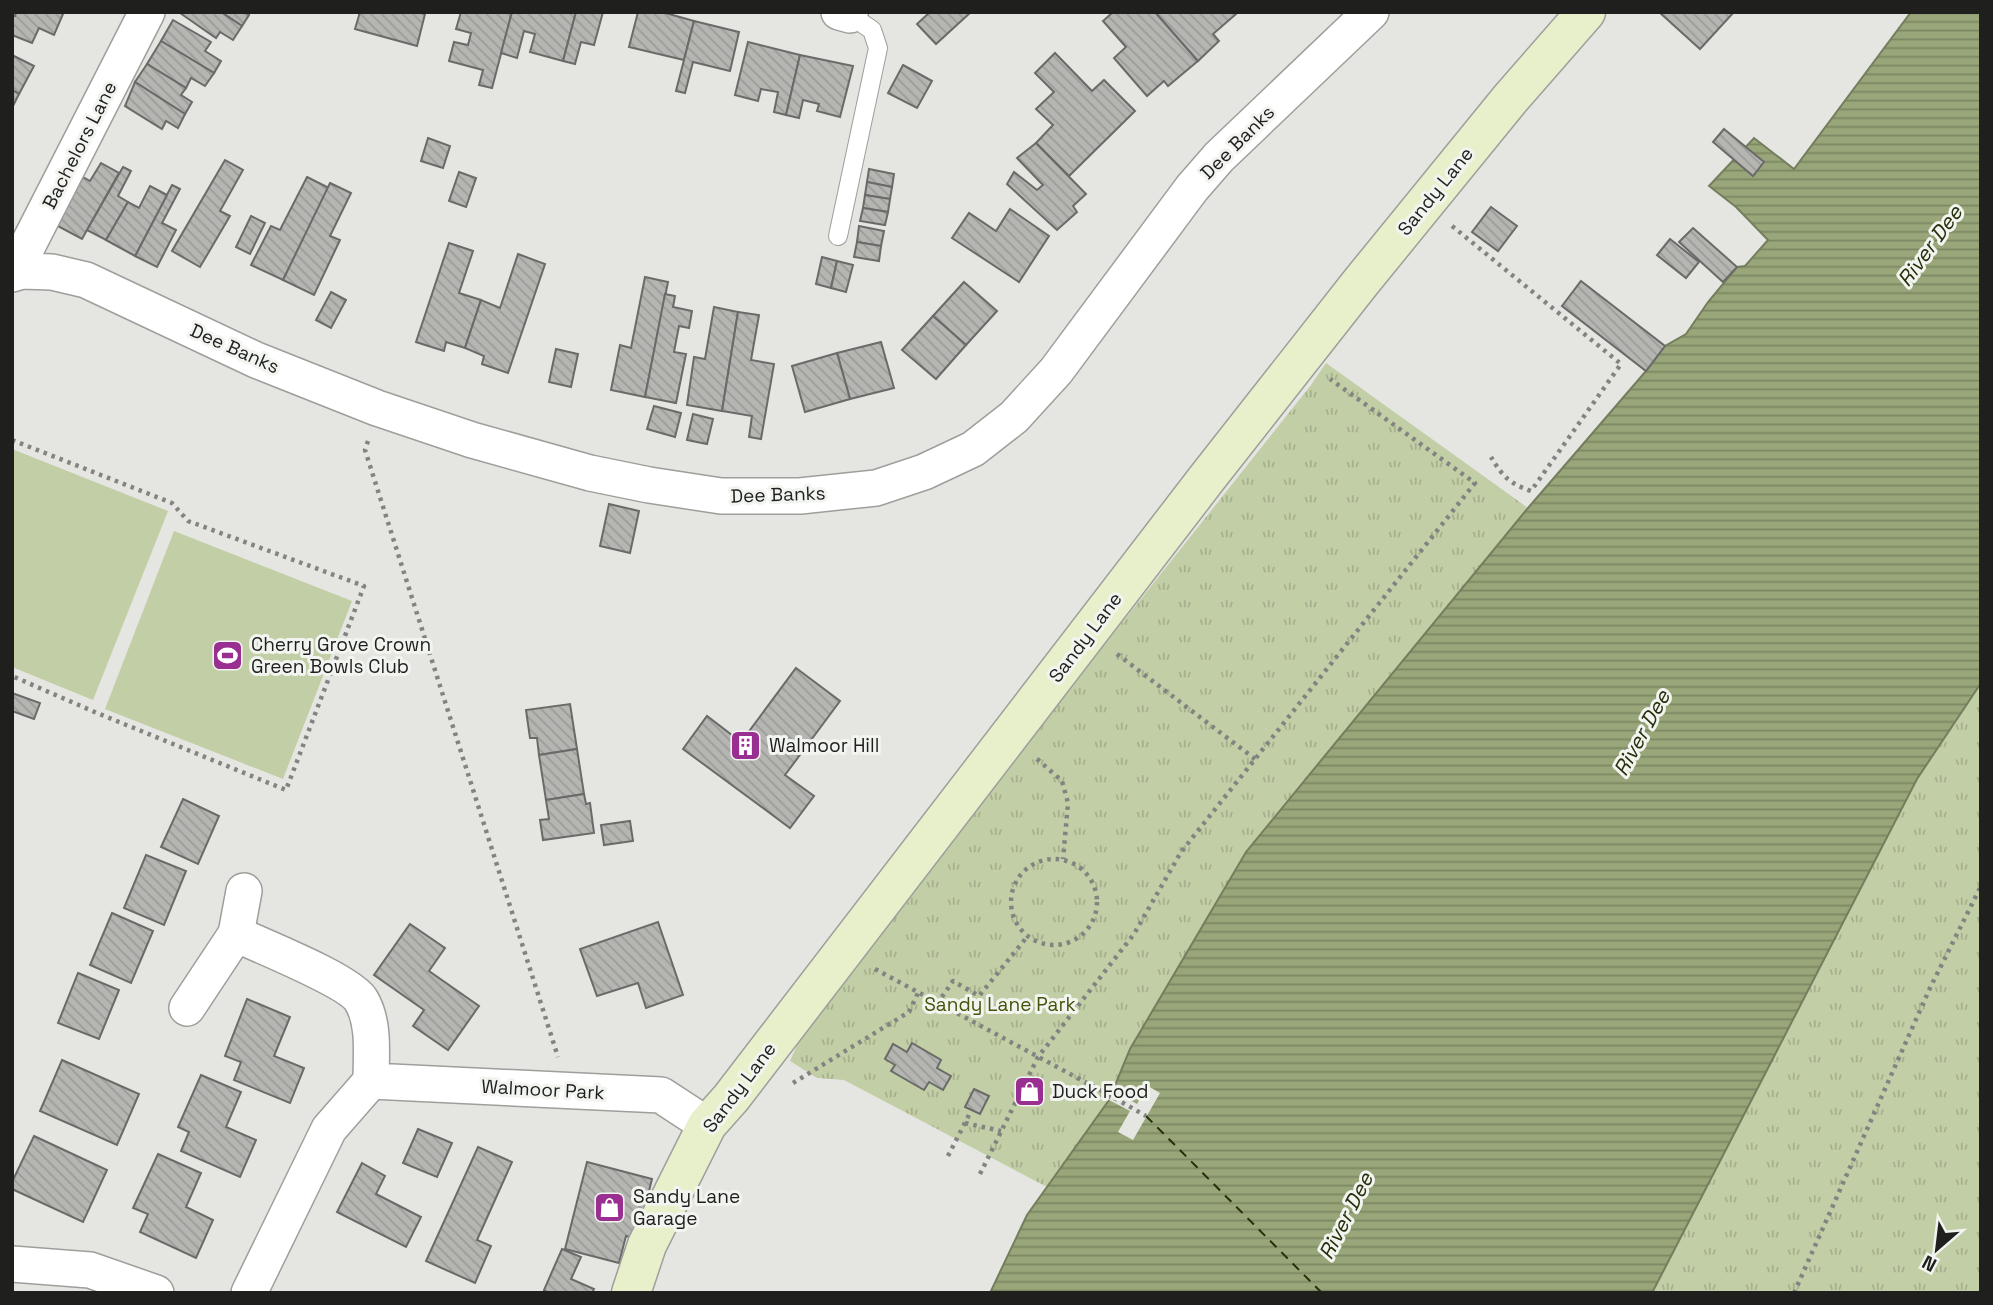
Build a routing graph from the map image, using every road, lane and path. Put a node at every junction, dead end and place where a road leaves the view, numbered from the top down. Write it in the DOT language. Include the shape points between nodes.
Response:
graph roads {
  1 [pos="147,12"];
  2 [pos="1371,12"];
  3 [pos="1586,12"];
  4 [pos="844,13"];
  5 [pos="1424,204"];
  6 [pos="838,236"];
  7 [pos="17,273"];
  8 [pos="1301,359"];
  9 [pos="377,408"];
  10 [pos="12,440"];
  11 [pos="1491,457"];
  12 [pos="1088,632"];
  13 [pos="12,676"];
  14 [pos="1008,737"];
  15 [pos="1255,760"];
  16 [pos="1063,859"];
  17 [pos="1981,886"];
  18 [pos="244,891"];
  19 [pos="236,933"];
  20 [pos="1027,937"];
  21 [pos="844,952"];
  22 [pos="918,993"];
  23 [pos="937,1004"];
  24 [pos="187,1008"];
  25 [pos="1038,1057"];
  26 [pos="371,1081"];
  27 [pos="793,1083"];
  28 [pos="568,1091"];
  29 [pos="971,1111"];
  30 [pos="1146,1116"];
  31 [pos="965,1123"];
  32 [pos="707,1125"];
  33 [pos="1001,1131"];
  34 [pos="948,1156"];
  35 [pos="980,1174"];
  36 [pos="12,1264"];
  37 [pos="156,1293"];
  38 [pos="248,1293"];
  39 [pos="631,1293"];
  40 [pos="1794,1293"];
  1 -- 7 [label="street, Bachelors Lane"];
  2 -- 9 [label="street, Dee Banks" via="1219,157 1056,371 1014,417 973,449 924,472 876,488 800,496 721,496 590,473"];
  3 -- 5 [label="main road, Sandy Lane"];
  4 -- 6 [label="lane" via="872,30 878,48"];
  5 -- 8 [label="main road, Sandy Lane"];
  5 -- 11 [label="path" via="1621,364 1531,491 1501,475"];
  7 -- 9 [label="street, Dee Banks" via="52,272 86,279 256,359"];
  8 -- 12 [label="main road, Sandy Lane"];
  8 -- 15 [label="path" via="1475,483"];
  9 -- 28 [label="path" via="365,450"];
  10 -- 13 [label="path" via="172,503 188,521 364,586 286,790"];
  12 -- 14 [label="main road, Sandy Lane"];
  12 -- 15 [label="path"];
  14 -- 16 [label="path" via="1062,781 1068,803"];
  14 -- 21 [label="main road, Sandy Lane"];
  15 -- 25 [label="path" via="1181,852 1134,934"];
  16 -- 20 [label="path" via="1038,861 1016,880 1011,909"];
  16 -- 20 [label="path" via="1091,879 1097,894 1091,923 1069,942 1054,945"];
  17 -- 40 [label="path" via="1930,988"];
  18 -- 19 [label="street"];
  19 -- 24 [label="street"];
  19 -- 26 [label="street" via="339,982 360,999 371,1028"];
  20 -- 23 [label="path" via="979,996 953,981"];
  21 -- 22 [label="path"];
  21 -- 32 [label="main road, Sandy Lane"];
  22 -- 23 [label="path"];
  22 -- 27 [label="path" via="909,1012"];
  23 -- 25 [label="path"];
  25 -- 30 [label="path"];
  25 -- 33 [label="path"];
  26 -- 28 [label="street, Walmoor Park"];
  26 -- 38 [label="street" via="329,1129"];
  28 -- 32 [label="street, Walmoor Park" via="661,1095"];
  29 -- 31 [label="path"];
  31 -- 33 [label="path"];
  31 -- 34 [label="path"];
  32 -- 39 [label="main road, Sandy Lane" via="647,1245"];
  33 -- 35 [label="path"];
  36 -- 37 [label="street" via="90,1270"];
}
